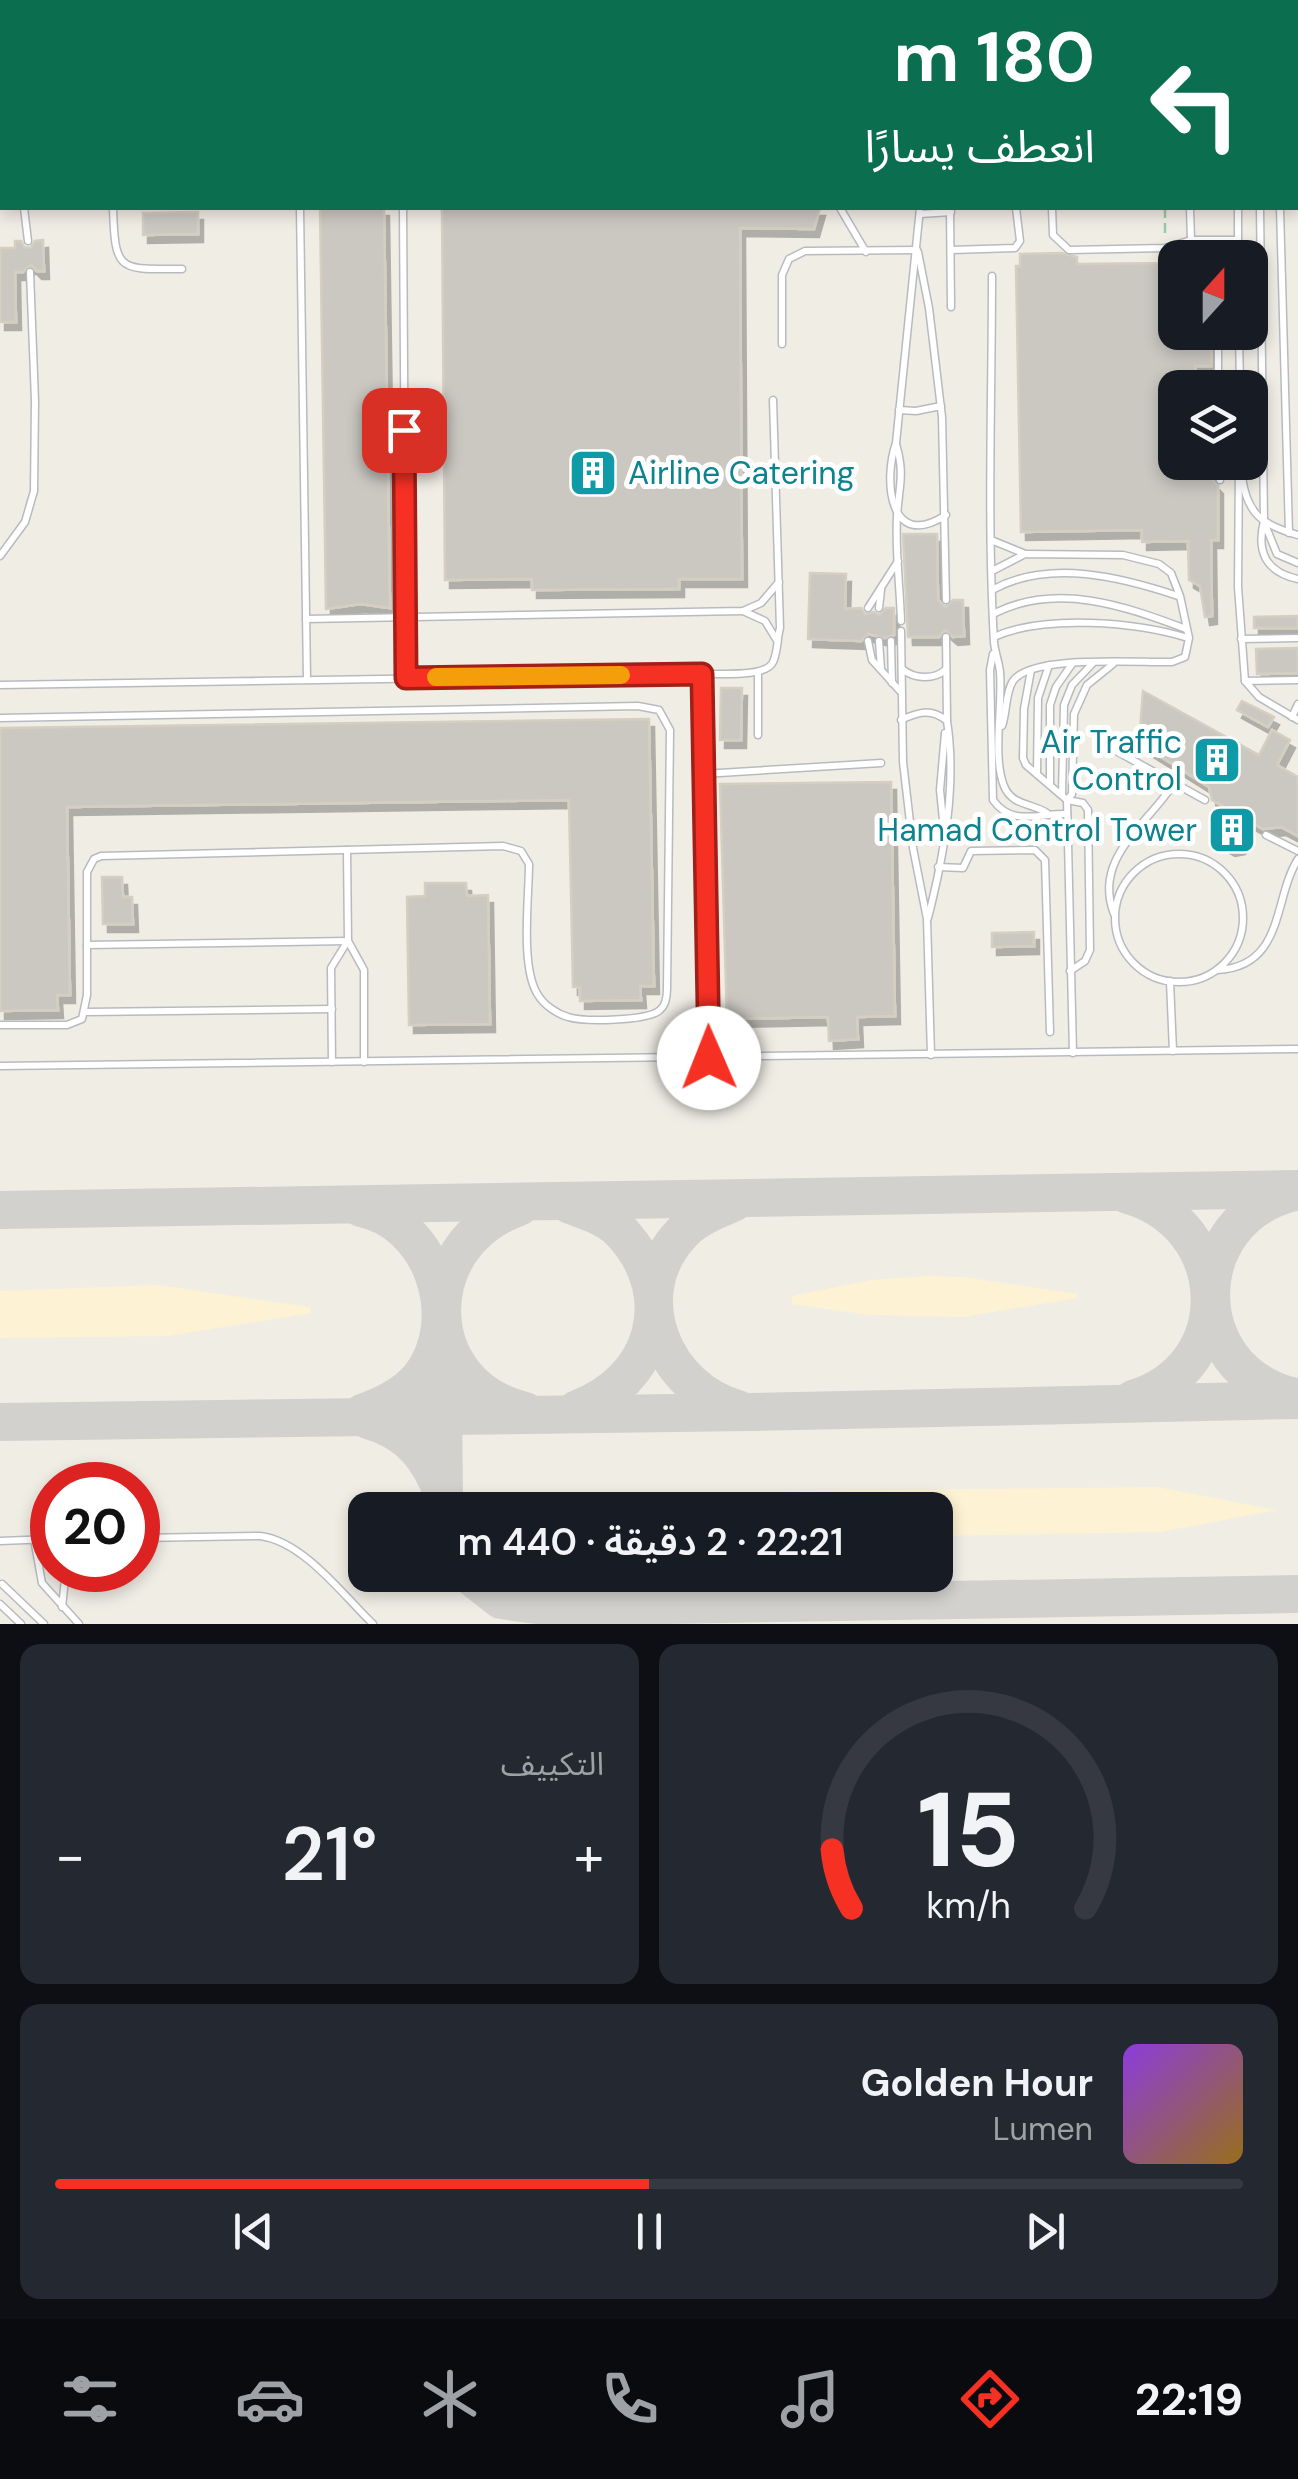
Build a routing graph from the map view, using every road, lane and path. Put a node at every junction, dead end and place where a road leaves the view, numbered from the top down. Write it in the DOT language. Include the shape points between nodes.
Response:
graph roads {
  1 [pos="24,210"];
  2 [pos="113,210"];
  3 [pos="300,210"];
  4 [pos="403,210"];
  5 [pos="841,210"];
  6 [pos="920,210"];
  7 [pos="950,210"];
  8 [pos="1016,210"];
  9 [pos="1052,210"];
  10 [pos="1165,210"];
  11 [pos="1190,210"];
  12 [pos="1238,210"];
  13 [pos="1260,210"];
  14 [pos="1280,210"];
  15 [pos="1165,240"];
  16 [pos="1191,240"];
  17 [pos="1238,240"];
  18 [pos="28,241"];
  19 [pos="1158,248"];
  20 [pos="917,250"];
  21 [pos="951,250"];
  22 [pos="866,252"];
  23 [pos="182,270"];
  24 [pos="30,272"];
  25 [pos="992,276"];
  26 [pos="951,307"];
  27 [pos="782,344"];
  28 [pos="774,400"];
  29 [pos="941,406"];
  30 [pos="899,410"];
  31 [pos="896,443"];
  32 [pos="1240,480"];
  33 [pos="1243,480"];
  34 [pos="897,514"];
  35 [pos="946,515"];
  36 [pos="1264,521"];
  37 [pos="1289,533"];
  38 [pos="1298,535"];
  39 [pos="992,540"];
  40 [pos="1025,554"];
  41 [pos="0,556"];
  42 [pos="899,560"];
  43 [pos="1298,563"];
  44 [pos="993,571"];
  45 [pos="1298,578"];
  46 [pos="779,582"];
  47 [pos="881,588"];
  48 [pos="994,589"];
  49 [pos="1180,596"];
  50 [pos="946,600"];
  51 [pos="868,608"];
  52 [pos="880,608"];
  53 [pos="743,611"];
  54 [pos="994,613"];
  55 [pos="405,616"];
  56 [pos="306,619"];
  57 [pos="900,621"];
  58 [pos="901,631"];
  59 [pos="1188,634"];
  60 [pos="946,637"];
  61 [pos="994,637"];
  62 [pos="1298,638"];
  63 [pos="776,640"];
  64 [pos="1242,640"];
  65 [pos="868,641"];
  66 [pos="879,641"];
  67 [pos="891,641"];
  68 [pos="995,648"];
  69 [pos="1092,663"];
  70 [pos="1072,664"];
  71 [pos="1114,664"];
  72 [pos="1049,665"];
  73 [pos="901,668"];
  74 [pos="946,668"];
  75 [pos="1032,669"];
  76 [pos="758,672"];
  77 [pos="882,672"];
  78 [pos="702,674"];
  79 [pos="406,678"];
  80 [pos="307,680"];
  81 [pos="1298,680"];
  82 [pos="1245,681"];
  83 [pos="892,684"];
  84 [pos="0,685"];
  85 [pos="900,690"];
  86 [pos="1298,704"];
  87 [pos="0,718"];
  88 [pos="1295,718"];
  89 [pos="901,720"];
  90 [pos="946,721"];
  91 [pos="1000,734"];
  92 [pos="758,735"];
  93 [pos="1109,747"];
  94 [pos="881,763"];
  95 [pos="703,774"];
  96 [pos="1038,776"];
  97 [pos="1174,783"];
  98 [pos="1050,785"];
  99 [pos="1064,798"];
  100 [pos="1204,800"];
  101 [pos="1047,813"];
  102 [pos="1067,814"];
  103 [pos="1266,835"];
  104 [pos="346,850"];
  105 [pos="1298,855"];
  106 [pos="938,867"];
  107 [pos="927,919"];
  108 [pos="1116,919"];
  109 [pos="348,941"];
  110 [pos="86,945"];
  111 [pos="1216,970"];
  112 [pos="1070,971"];
  113 [pos="1170,981"];
  114 [pos="332,1009"];
  115 [pos="86,1012"];
  116 [pos="0,1025"];
  117 [pos="1050,1032"];
  118 [pos="1298,1049"];
  119 [pos="1173,1051"];
  120 [pos="1074,1053"];
  121 [pos="930,1055"];
  122 [pos="709,1058"];
  123 [pos="332,1062"];
  124 [pos="364,1062"];
  125 [pos="0,1066"];
  126 [pos="160,1538"];
  127 [pos="30,1539"];
  128 [pos="0,1541"];
  129 [pos="2,1584"];
  130 [pos="49,1592"];
  131 [pos="64,1592"];
  132 [pos="0,1604"];
  133 [pos="62,1608"];
  134 [pos="21,1624"];
  135 [pos="44,1624"];
  136 [pos="79,1624"];
  137 [pos="373,1624"];
  1 -- 18 [label="lane"];
  2 -- 23 [label="lane" via="114,248 122,262 136,269"];
  3 -- 56 [label="lane"];
  4 -- 55 [label="lane"];
  5 -- 22 [label="lane"];
  6 -- 7 [label="lane"];
  6 -- 20 [label="lane"];
  7 -- 21 [label="lane"];
  8 -- 21 [label="lane" via="1016,248"];
  9 -- 19 [label="lane" via="1053,235 1069,250"];
  10 -- 15 [label="path"];
  11 -- 16 [label="lane"];
  12 -- 17 [label="lane"];
  13 -- 36 [label="lane"];
  14 -- 37 [label="lane"];
  20 -- 22 [label="lane"];
  20 -- 29 [label="lane"];
  20 -- 30 [label="lane"];
  21 -- 26 [label="lane"];
  22 -- 27 [label="lane" via="804,251 789,259 782,276"];
  24 -- 41 [label="lane" via="34,491 25,522"];
  25 -- 39 [label="lane"];
  28 -- 46 [label="lane"];
  29 -- 30 [label="lane"];
  29 -- 35 [label="lane"];
  30 -- 31 [label="lane"];
  31 -- 34 [label="lane" via="902,462"];
  31 -- 34 [label="lane" via="889,495"];
  32 -- 64 [label="lane"];
  33 -- 36 [label="lane" via="1247,502"];
  34 -- 35 [label="lane" via="924,525"];
  34 -- 42 [label="lane"];
  35 -- 50 [label="lane"];
  36 -- 37 [label="lane"];
  36 -- 43 [label="lane" via="1277,554"];
  36 -- 45 [label="lane" via="1265,561 1279,574"];
  37 -- 38 [label="lane"];
  39 -- 40 [label="lane"];
  39 -- 44 [label="lane"];
  40 -- 44 [label="lane"];
  40 -- 49 [label="lane" via="1141,558 1171,573"];
  42 -- 47 [label="lane"];
  42 -- 57 [label="lane"];
  44 -- 48 [label="lane"];
  46 -- 53 [label="lane" via="761,603"];
  46 -- 63 [label="lane"];
  47 -- 51 [label="lane"];
  47 -- 52 [label="lane"];
  48 -- 49 [label="lane" via="1025,574 1111,576"];
  48 -- 54 [label="lane"];
  49 -- 59 [label="lane"];
  53 -- 55 [label="lane"];
  53 -- 63 [label="lane" via="765,621"];
  54 -- 59 [label="lane" via="1028,600 1112,603"];
  54 -- 61 [label="lane"];
  55 -- 56 [label="lane"];
  55 -- 79 [label="lane"];
  56 -- 80 [label="lane"];
  58 -- 73 [label="lane"];
  59 -- 61 [label="lane" via="1124,624 1029,626"];
  59 -- 71 [label="lane" via="1180,660"];
  60 -- 74 [label="lane"];
  61 -- 68 [label="lane"];
  62 -- 64 [label="lane"];
  63 -- 76 [label="lane" via="773,663"];
  64 -- 82 [label="lane"];
  65 -- 77 [label="lane"];
  66 -- 77 [label="lane"];
  67 -- 83 [label="lane"];
  68 -- 91 [label="lane"];
  68 -- 101 [label="lane" via="993,800 1016,817"];
  69 -- 70 [label="lane"];
  69 -- 71 [label="lane"];
  69 -- 99 [label="lane" via="1064,705"];
  70 -- 72 [label="lane"];
  70 -- 98 [label="lane" via="1050,705"];
  71 -- 99 [label="lane" via="1087,685 1078,703 1072,794"];
  72 -- 75 [label="lane"];
  72 -- 96 [label="lane" via="1038,698"];
  73 -- 74 [label="lane" via="923,676"];
  73 -- 85 [label="lane"];
  74 -- 90 [label="lane"];
  75 -- 91 [label="lane" via="1013,682"];
  75 -- 96 [label="lane" via="1023,758"];
  76 -- 78 [label="lane"];
  76 -- 92 [label="lane"];
  77 -- 83 [label="lane"];
  78 -- 79 [label="lane"];
  78 -- 95 [label="lane"];
  79 -- 80 [label="lane"];
  80 -- 84 [label="lane"];
  81 -- 82 [label="lane"];
  82 -- 88 [label="lane"];
  83 -- 85 [label="lane"];
  85 -- 89 [label="lane"];
  86 -- 88 [label="lane"];
  87 -- 104 [label="lane" via="660,710 670,730 663,1008 645,1017 578,1019 543,1002 529,970 529,864 521,851"];
  89 -- 90 [label="lane" via="924,711"];
  89 -- 107 [label="lane"];
  90 -- 106 [label="lane" via="951,786"];
  91 -- 101 [label="lane" via="1006,790"];
  93 -- 97 [label="lane"];
  94 -- 95 [label="lane"];
  95 -- 122 [label="lane"];
  96 -- 98 [label="lane"];
  97 -- 100 [label="lane"];
  97 -- 108 [label="lane" via="1120,850 1109,890"];
  98 -- 99 [label="lane"];
  99 -- 102 [label="lane"];
  99 -- 112 [label="lane" via="1086,806 1088,820 1090,950"];
  101 -- 102 [label="lane"];
  102 -- 112 [label="lane"];
  103 -- 105 [label="lane"];
  104 -- 109 [label="lane"];
  104 -- 110 [label="lane" via="101,856 87,872"];
  105 -- 111 [label="lane" via="1266,944 1240,966"];
  106 -- 107 [label="lane"];
  106 -- 117 [label="lane" via="963,868 971,851 1042,854"];
  107 -- 121 [label="lane"];
  108 -- 111 [label="lane" via="1126,884 1142,866 1175,855 1210,862 1235,887 1242,909 1238,944"];
  108 -- 113 [label="lane" via="1127,955"];
  109 -- 110 [label="lane"];
  109 -- 114 [label="lane" via="331,968"];
  109 -- 124 [label="lane" via="364,970"];
  110 -- 115 [label="lane"];
  111 -- 113 [label="lane"];
  112 -- 120 [label="lane"];
  113 -- 119 [label="lane"];
  114 -- 115 [label="lane"];
  114 -- 123 [label="lane"];
  115 -- 116 [label="lane" via="76,1023"];
  118 -- 119 [label="lane"];
  119 -- 120 [label="lane"];
  120 -- 121 [label="lane"];
  121 -- 122 [label="lane"];
  122 -- 124 [label="lane"];
  123 -- 124 [label="lane"];
  123 -- 125 [label="lane"];
  126 -- 137 [label="lane" via="260,1536 287,1543"];
  127 -- 128 [label="lane"];
  129 -- 135 [label="lane"];
  130 -- 133 [label="lane"];
  131 -- 133 [label="lane"];
  132 -- 134 [label="lane"];
  133 -- 136 [label="lane"];
}
